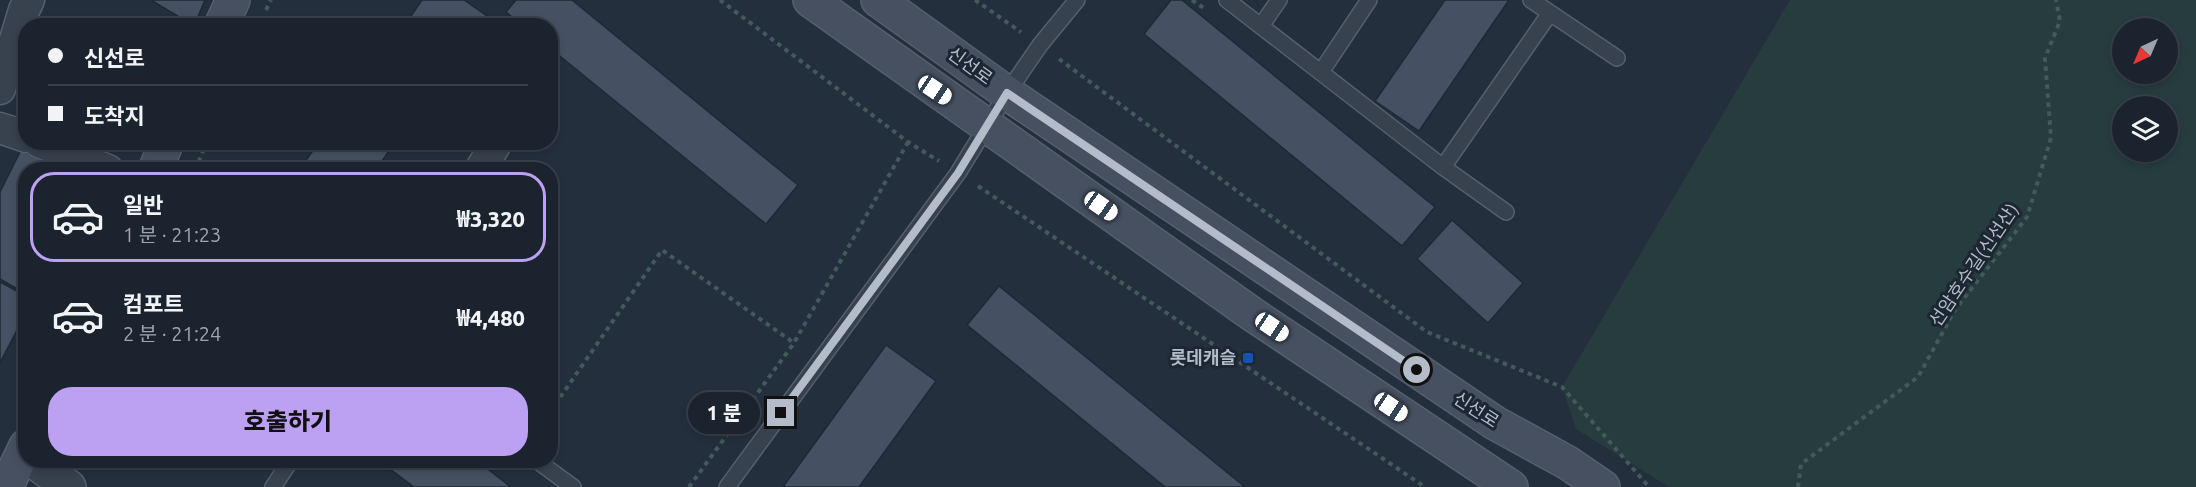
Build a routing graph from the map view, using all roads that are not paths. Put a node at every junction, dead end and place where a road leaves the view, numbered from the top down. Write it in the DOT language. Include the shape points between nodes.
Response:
graph roads {
  1 [pos="29,0"];
  2 [pos="233,0"];
  3 [pos="810,0"];
  4 [pos="878,0"];
  5 [pos="1077,0"];
  6 [pos="1227,0"];
  7 [pos="1279,0"];
  8 [pos="1369,0"];
  9 [pos="1531,0"];
  10 [pos="1550,13"];
  11 [pos="22,18"];
  12 [pos="225,18"];
  13 [pos="1261,26"];
  14 [pos="18,30"];
  15 [pos="1617,58"];
  16 [pos="1321,72"];
  17 [pos="0,89"];
  18 [pos="1007,93"];
  19 [pos="988,126"];
  20 [pos="0,128"];
  21 [pos="18,134"];
  22 [pos="59,150"];
  23 [pos="88,162"];
  24 [pos="1443,166"];
  25 [pos="1506,212"];
  26 [pos="18,467"];
  27 [pos="44,468"];
  28 [pos="286,468"];
  29 [pos="547,468"];
  30 [pos="6,487"];
  31 [pos="69,487"];
  32 [pos="273,487"];
  33 [pos="573,487"];
  34 [pos="727,487"];
  35 [pos="1511,487"];
  36 [pos="1603,487"];
  1 -- 11 [label="street"];
  2 -- 12 [label="main road"];
  3 -- 19 [label="main road"];
  4 -- 18 [label="main road, 신선로"];
  5 -- 18 [label="lane"];
  6 -- 13 [label="lane"];
  7 -- 13 [label="lane"];
  8 -- 16 [label="lane"];
  9 -- 10 [label="lane"];
  10 -- 15 [label="lane"];
  10 -- 24 [label="lane"];
  13 -- 16 [label="lane"];
  14 -- 17 [label="street"];
  16 -- 24 [label="lane"];
  18 -- 19 [label="lane"];
  18 -- 36 [label="main road, 신선로" via="1495,423"];
  19 -- 34 [label="lane" via="958,173"];
  19 -- 35 [label="main road" via="1252,314"];
  20 -- 21 [label="street"];
  22 -- 23 [label="street"];
  24 -- 25 [label="lane"];
  26 -- 30 [label="main road"];
  27 -- 31 [label="street"];
  28 -- 32 [label="lane"];
  29 -- 33 [label="lane"];
}
